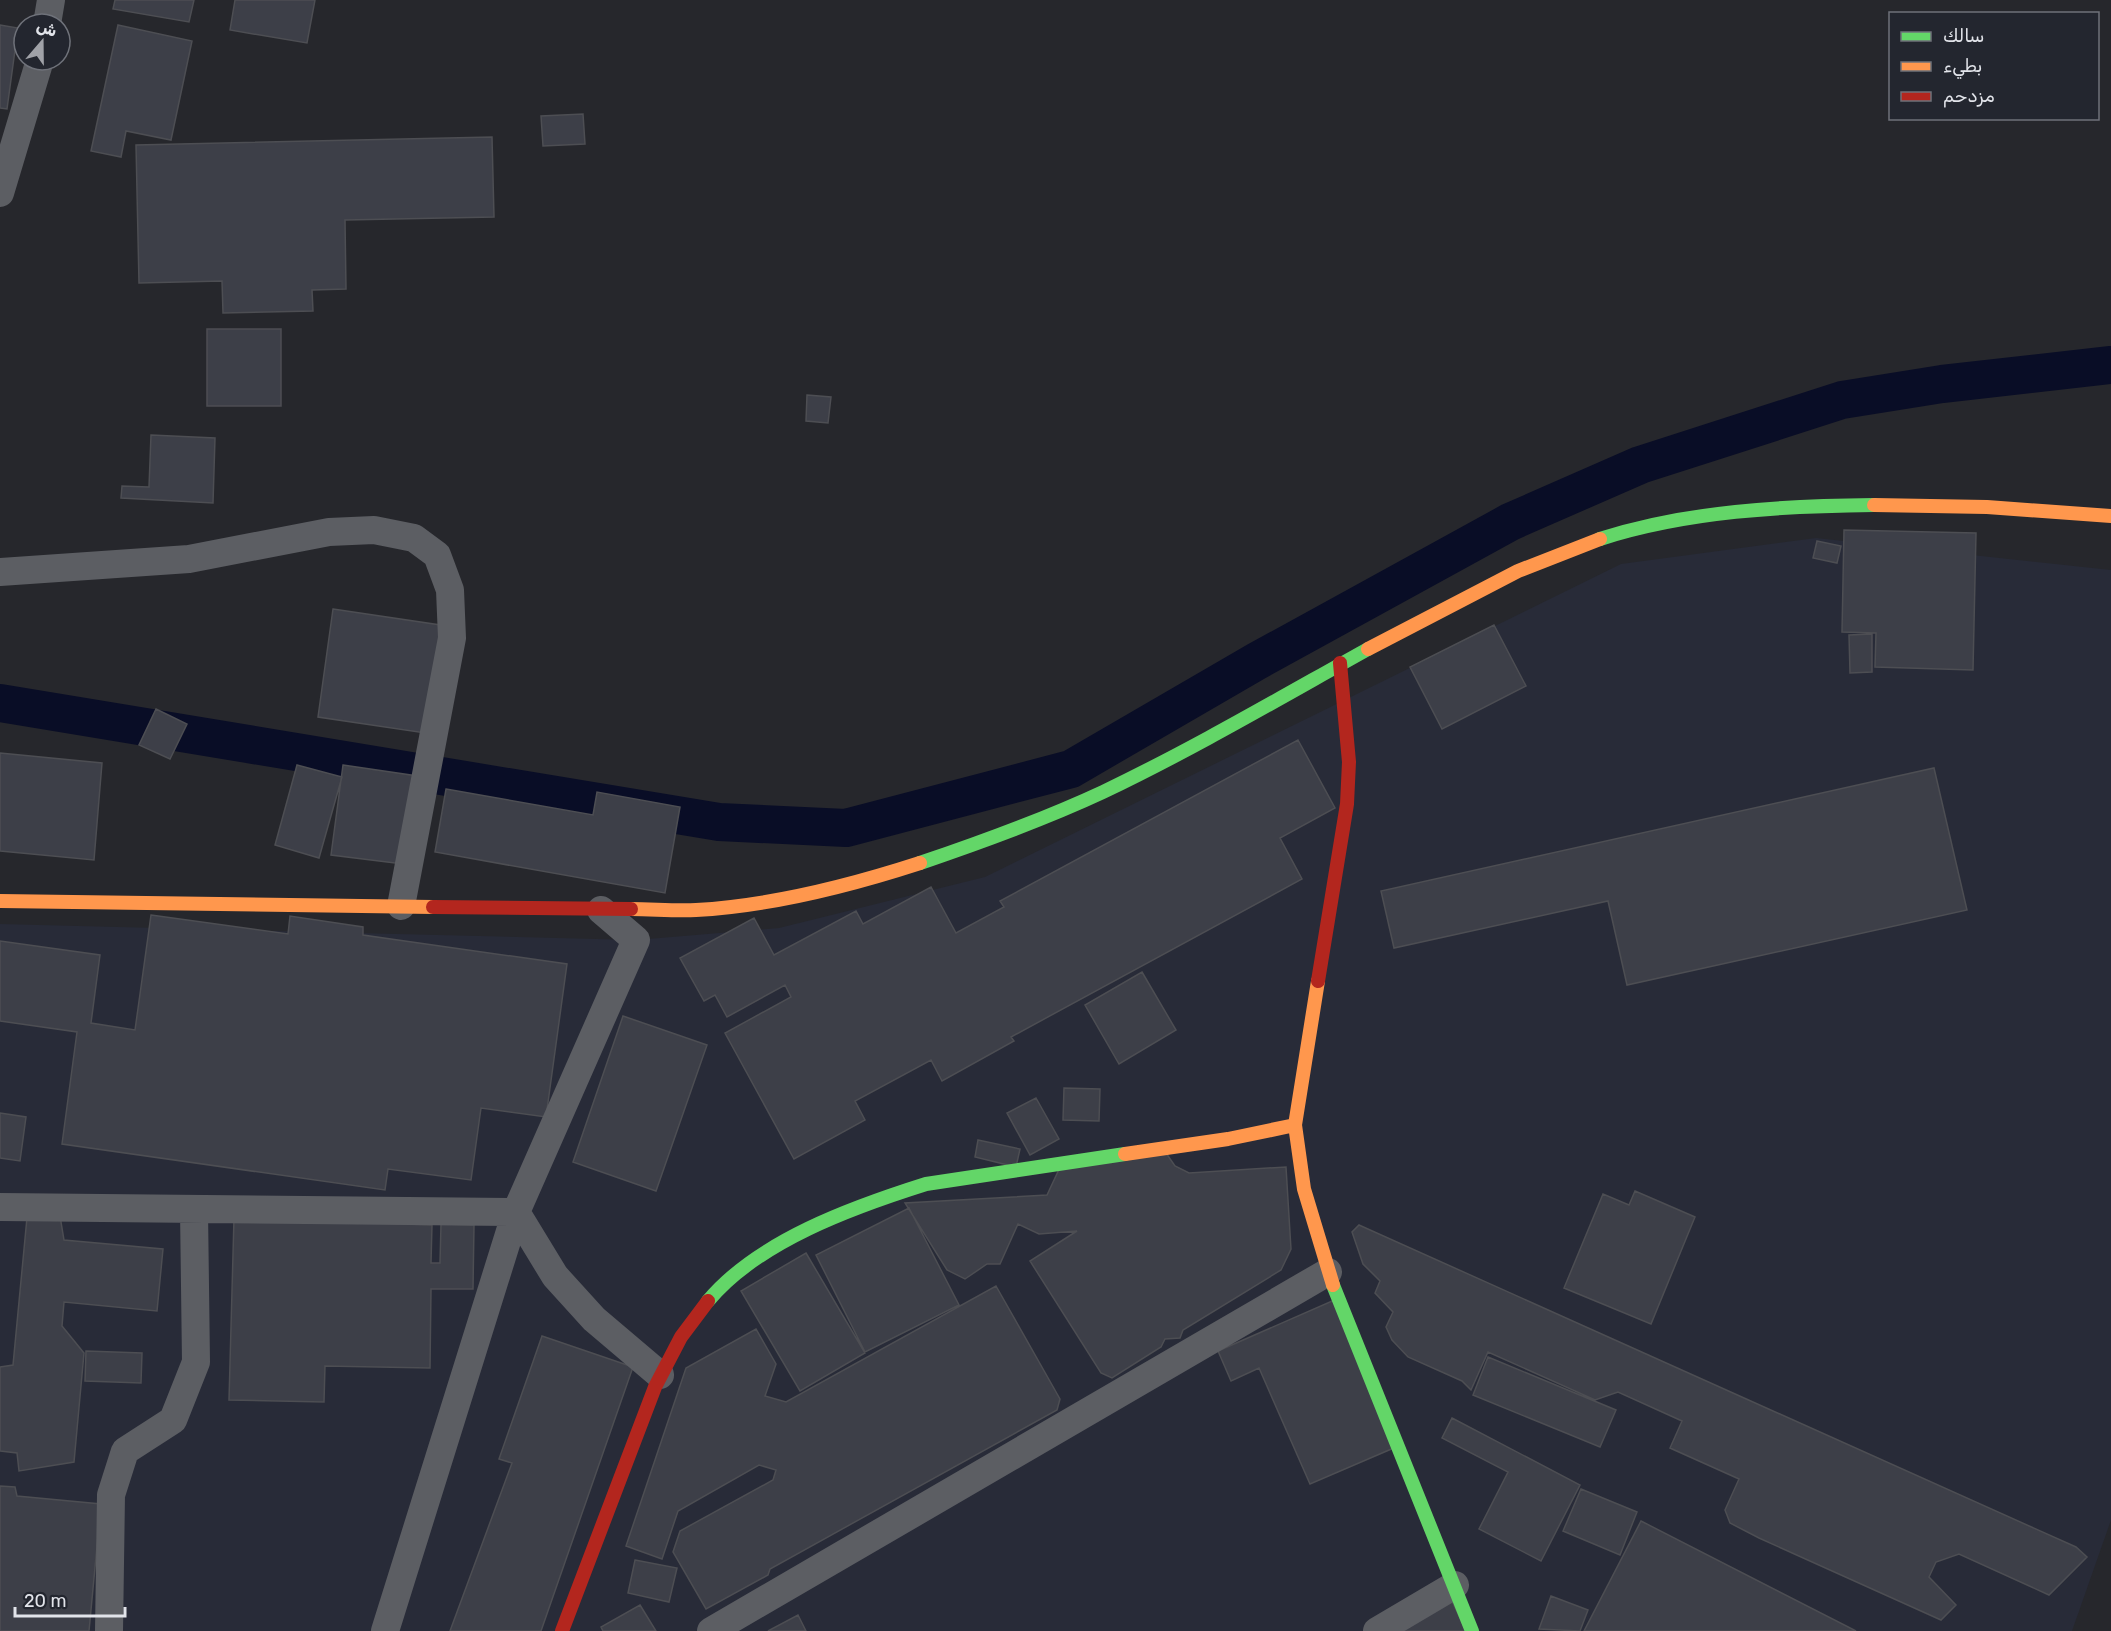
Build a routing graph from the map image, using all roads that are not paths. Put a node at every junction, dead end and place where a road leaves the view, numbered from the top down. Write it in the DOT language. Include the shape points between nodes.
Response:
graph roads {
  1 [pos="36,72"];
  2 [pos="0,193"];
  3 [pos="2111,516"];
  4 [pos="0,572"];
  5 [pos="1340,663"];
  6 [pos="0,902"];
  7 [pos="401,906"];
  8 [pos="601,910"];
  9 [pos="1295,1125"];
  10 [pos="0,1207"];
  11 [pos="194,1210"];
  12 [pos="516,1212"];
  13 [pos="1328,1272"];
  14 [pos="660,1374"];
  15 [pos="1455,1585"];
  16 [pos="109,1631"];
  17 [pos="385,1631"];
  18 [pos="562,1631"];
  19 [pos="711,1631"];
  20 [pos="1377,1631"];
  21 [pos="1472,1631"];
  1 -- 2 [label="street"];
  3 -- 5 [label="main road" via="1987,505 1853,504 1702,515 1610,536 1552,555"];
  4 -- 7 [label="street" via="189,559 329,532 374,530 414,538 437,555 450,590 452,638"];
  5 -- 8 [label="main road" via="1162,762 1079,803 993,838 792,897 696,910"];
  5 -- 9 [label="main road" via="1349,762 1347,804"];
  6 -- 7 [label="main road"];
  7 -- 8 [label="main road"];
  8 -- 12 [label="street" via="636,940"];
  9 -- 13 [label="main road" via="1304,1189"];
  9 -- 14 [label="main road" via="1228,1139 926,1184 879,1198 771,1250 726,1283 692,1320"];
  10 -- 11 [label="street"];
  11 -- 12 [label="street"];
  11 -- 16 [label="street" via="196,1362 173,1420 125,1451 111,1496"];
  12 -- 14 [label="street" via="555,1276 594,1319"];
  12 -- 17 [label="street"];
  13 -- 15 [label="main road"];
  13 -- 19 [label="street"];
  14 -- 18 [label="main road"];
  15 -- 20 [label="street"];
  15 -- 21 [label="main road"];
}
